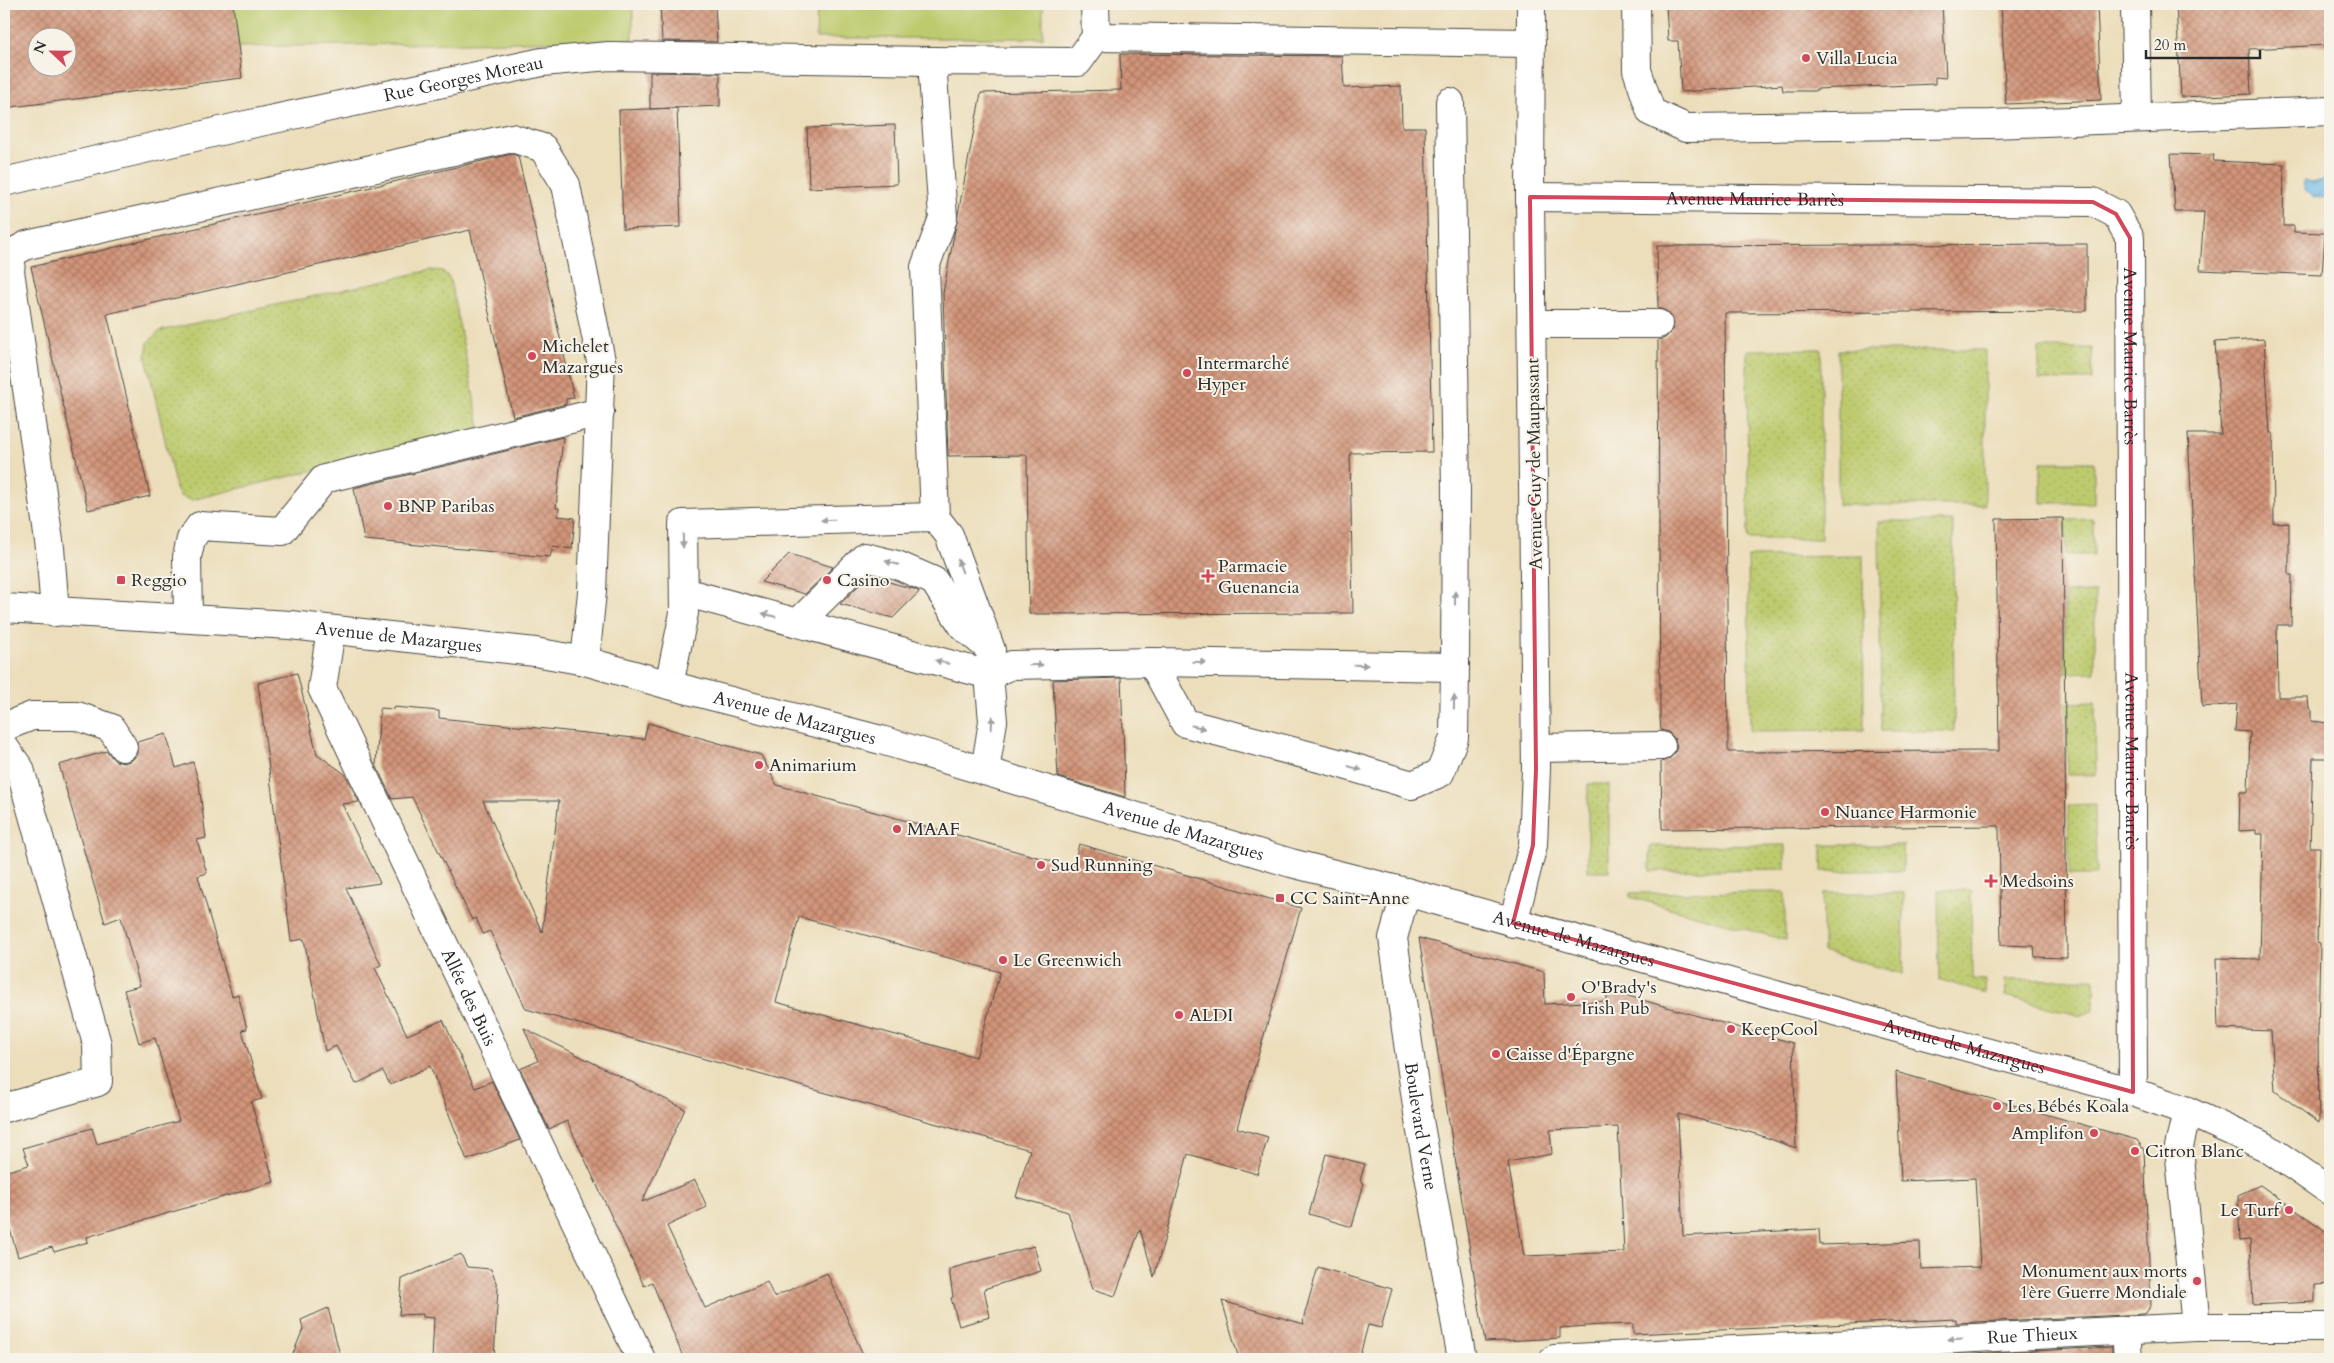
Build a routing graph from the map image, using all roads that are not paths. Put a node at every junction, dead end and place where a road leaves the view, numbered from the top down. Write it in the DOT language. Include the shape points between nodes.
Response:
graph roads {
  1 [pos="1096,4"];
  2 [pos="1531,4"];
  3 [pos="1636,4"];
  4 [pos="2135,4"];
  5 [pos="1096,37"];
  6 [pos="1531,43"];
  7 [pos="932,61"];
  8 [pos="1450,102"];
  9 [pos="2330,111"];
  10 [pos="2137,118"];
  11 [pos="4,182"];
  12 [pos="1530,198"];
  13 [pos="1532,324"];
  14 [pos="1658,324"];
  15 [pos="600,412"];
  16 [pos="935,517"];
  17 [pos="684,592"];
  18 [pos="4,608"];
  19 [pos="55,612"];
  20 [pos="188,618"];
  21 [pos="798,623"];
  22 [pos="332,630"];
  23 [pos="585,661"];
  24 [pos="990,662"];
  25 [pos="1152,662"];
  26 [pos="1455,666"];
  27 [pos="669,685"];
  28 [pos="4,727"];
  29 [pos="1661,746"];
  30 [pos="4,747"];
  31 [pos="123,747"];
  32 [pos="1536,748"];
  33 [pos="985,771"];
  34 [pos="1406,892"];
  35 [pos="1514,923"];
  36 [pos="2133,1092"];
  37 [pos="4,1108"];
  38 [pos="2187,1111"];
  39 [pos="2330,1191"];
  40 [pos="2196,1327"];
  41 [pos="2330,1327"];
  42 [pos="2126,1330"];
  43 [pos="641,1359"];
  44 [pos="1462,1359"];
  45 [pos="1554,1359"];
  46 [pos="2128,1359"];
  1 -- 5 [label="street"];
  2 -- 6 [label="street, Avenue Guy de Maupassant"];
  3 -- 10 [label="street" via="1638,70 1651,112 1686,128 1991,124"];
  4 -- 10 [label="street"];
  5 -- 6 [label="street"];
  5 -- 7 [label="street, Rue Georges Moreau" via="1078,62"];
  6 -- 12 [label="street, Avenue Guy de Maupassant"];
  7 -- 11 [label="street, Rue Georges Moreau" via="609,56 542,62 246,125"];
  7 -- 16 [label="street" via="943,218 925,267"];
  26 -- 8 [label="street, one-way" via="1456,492"];
  9 -- 10 [label="street"];
  12 -- 13 [label="street, Avenue Guy de Maupassant"];
  12 -- 36 [label="street, Avenue Maurice Barrès" via="2093,202 2116,214 2130,238"];
  13 -- 14 [label="street"];
  13 -- 32 [label="street, Avenue Guy de Maupassant"];
  15 -- 19 [label="street" via="601,361 566,185 543,148 512,138 27,245 12,253 10,271 50,548"];
  15 -- 20 [label="street" via="324,479 282,531 200,526 191,539 187,557"];
  15 -- 23 [label="street" via="592,592"];
  16 -- 17 [label="street, one-way" via="683,524"];
  24 -- 16 [label="street, one-way" via="949,535"];
  21 -- 17 [label="street, one-way"];
  17 -- 27 [label="street" via="684,614"];
  18 -- 19 [label="street, Avenue de Mazargues"];
  19 -- 20 [label="street, Avenue de Mazargues"];
  20 -- 22 [label="street, Avenue de Mazargues"];
  24 -- 21 [label="street, one-way"];
  24 -- 21 [label="street, one-way" via="934,581 898,565 865,557"];
  22 -- 23 [label="street, Avenue de Mazargues" via="535,652"];
  22 -- 43 [label="street, Allée des Buis" via="322,688"];
  23 -- 27 [label="street, Avenue de Mazargues"];
  24 -- 25 [label="street, one-way" via="1012,665"];
  33 -- 24 [label="street, one-way" via="993,721"];
  25 -- 26 [label="street, one-way"];
  25 -- 26 [label="street, one-way" via="1185,724 1412,785 1440,773 1454,738"];
  27 -- 33 [label="street, Avenue de Mazargues" via="881,740"];
  28 -- 31 [label="street" via="32,716 77,716 111,728"];
  29 -- 32 [label="street"];
  30 -- 37 [label="street" via="20,769 97,1044 98,1082"];
  32 -- 35 [label="street, Avenue Guy de Maupassant" via="1533,845"];
  33 -- 34 [label="street, Avenue de Mazargues" via="1291,863"];
  34 -- 35 [label="street, Avenue de Mazargues"];
  34 -- 44 [label="street, Boulevard Verne" via="1393,938 1419,1120"];
  35 -- 36 [label="street, Avenue de Mazargues"];
  36 -- 38 [label="street, Avenue de Mazargues"];
  38 -- 39 [label="street, Avenue de Mazargues" via="2266,1147"];
  38 -- 40 [label="street" via="2179,1147"];
  40 -- 41 [label="street, Rue Thieux"];
  40 -- 42 [label="street, Rue Thieux"];
  42 -- 45 [label="street, Rue Thieux, one-way"];
  42 -- 46 [label="street"];
}
